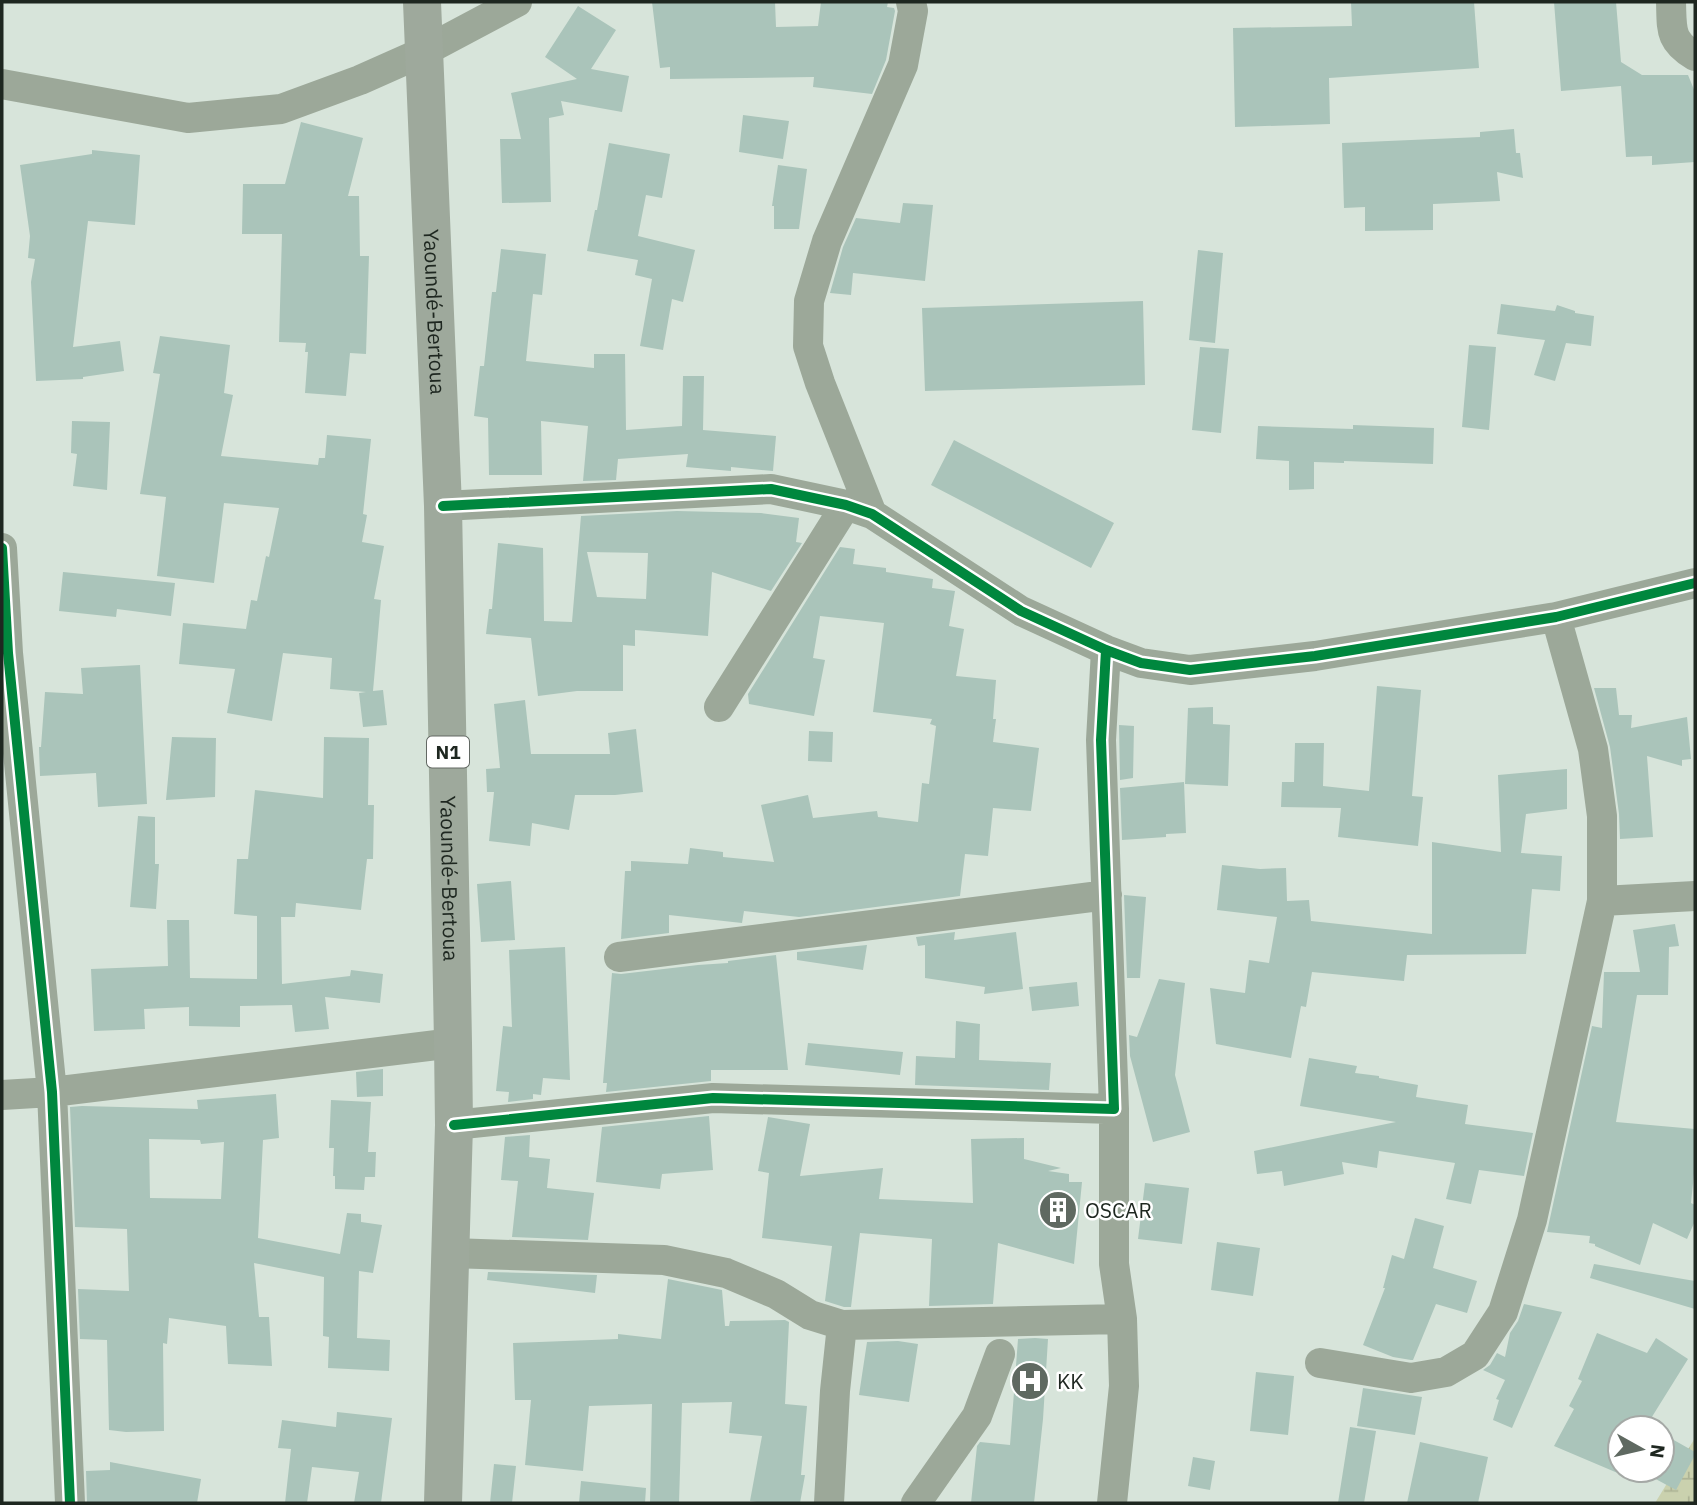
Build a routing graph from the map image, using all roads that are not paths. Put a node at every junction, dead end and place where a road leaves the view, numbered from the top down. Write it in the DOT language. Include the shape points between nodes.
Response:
graph roads {
  1 [pos="422,2"];
  2 [pos="517,2"];
  3 [pos="911,2"];
  4 [pos="1671,2"];
  5 [pos="424,52"];
  6 [pos="1695,56"];
  7 [pos="2,83"];
  8 [pos="443,506"];
  9 [pos="859,510"];
  10 [pos="2,548"];
  11 [pos="1695,583"];
  12 [pos="1556,617"];
  13 [pos="1106,650"];
  14 [pos="5,653"];
  15 [pos="719,707"];
  16 [pos="1107,895"];
  17 [pos="1695,896"];
  18 [pos="1602,901"];
  19 [pos="619,957"];
  20 [pos="453,1043"];
  21 [pos="51,1092"];
  22 [pos="2,1095"];
  23 [pos="1114,1109"];
  24 [pos="454,1125"];
  25 [pos="451,1253"];
  26 [pos="1122,1319"];
  27 [pos="842,1325"];
  28 [pos="1000,1354"];
  29 [pos="1320,1363"];
  30 [pos="70,1503"];
  31 [pos="443,1503"];
  32 [pos="829,1503"];
  33 [pos="916,1503"];
  34 [pos="1112,1503"];
  1 -- 5 [label="highway, Yaoundé-Bertoua / N1"];
  2 -- 5 [label="street"];
  3 -- 9 [label="street" via="902,65 827,241 809,301 808,346"];
  4 -- 6 [label="street" via="1672,33 1684,50"];
  5 -- 7 [label="street" via="281,109 188,118"];
  5 -- 8 [label="highway, Yaoundé-Bertoua / N1"];
  8 -- 9 [label="street" via="771,489"];
  8 -- 20 [label="highway, Yaoundé-Bertoua / N1"];
  9 -- 13 [label="street" via="1021,611"];
  9 -- 15 [label="street"];
  10 -- 14 [label="street"];
  11 -- 12 [label="street"];
  12 -- 13 [label="street" via="1315,656 1190,670 1141,663"];
  12 -- 18 [label="street" via="1593,749 1602,816"];
  13 -- 16 [label="street" via="1101,740"];
  14 -- 21 [label="street"];
  16 -- 19 [label="street"];
  16 -- 23 [label="street"];
  17 -- 18 [label="street"];
  18 -- 29 [label="street" via="1532,1220 1503,1312 1475,1355 1446,1372 1411,1378"];
  20 -- 21 [label="street"];
  20 -- 24 [label="highway, Yaoundé-Bertoua / N1"];
  21 -- 22 [label="street"];
  21 -- 30 [label="street"];
  23 -- 24 [label="street" via="713,1098"];
  23 -- 26 [label="street" via="1114,1264"];
  24 -- 25 [label="highway, Yaoundé-Bertoua / N1"];
  25 -- 27 [label="street" via="664,1260 726,1273 776,1294 810,1315"];
  25 -- 31 [label="highway, Yaoundé-Bertoua / N1"];
  26 -- 27 [label="street"];
  26 -- 34 [label="street" via="1124,1386"];
  27 -- 32 [label="street"];
  28 -- 33 [label="street" via="977,1416"];
}
